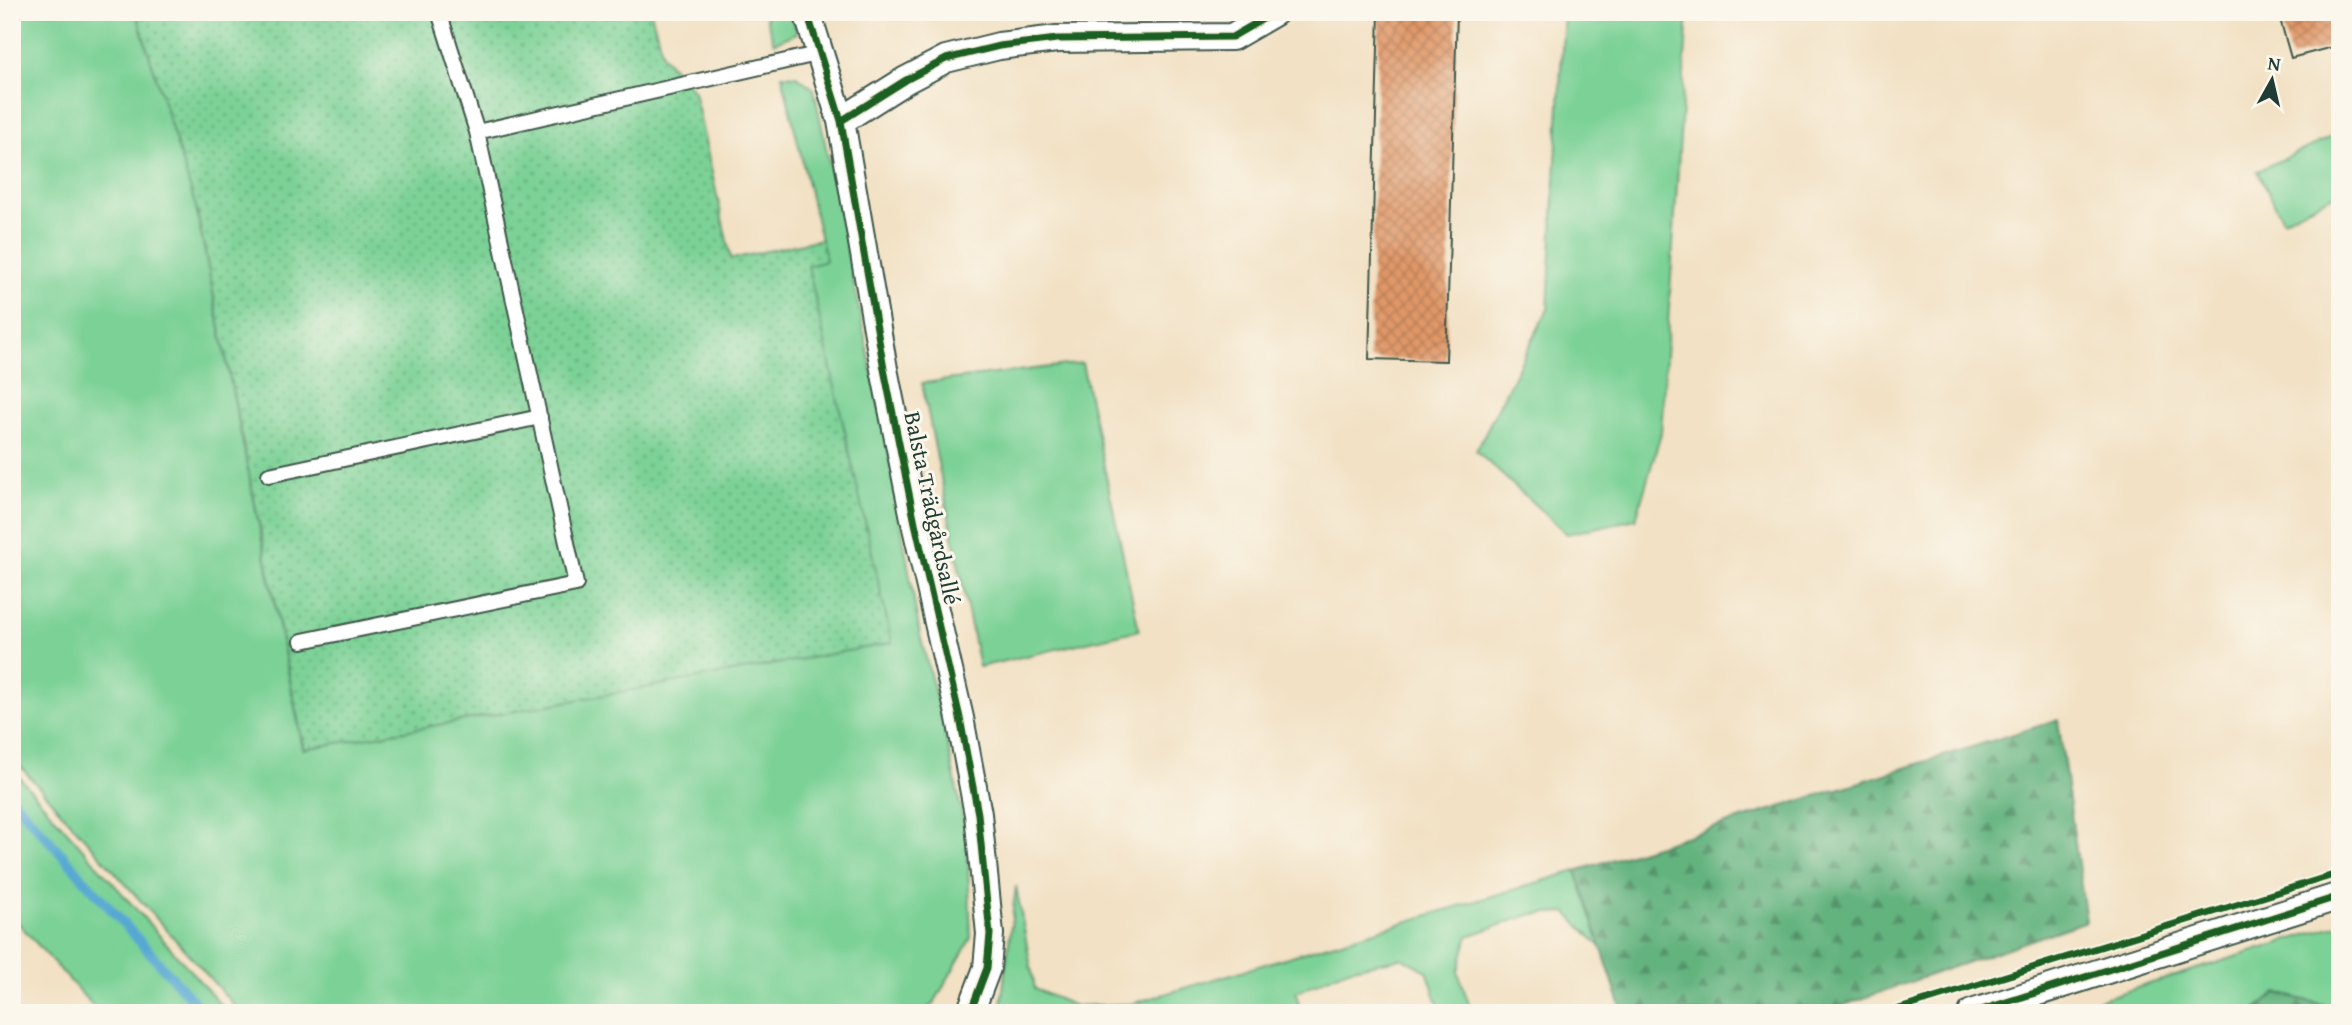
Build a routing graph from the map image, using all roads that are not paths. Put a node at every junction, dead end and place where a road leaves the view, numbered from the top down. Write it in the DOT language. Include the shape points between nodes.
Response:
graph roads {
  1 [pos="439,12"];
  2 [pos="807,12"];
  3 [pos="1275,12"];
  4 [pos="821,53"];
  5 [pos="841,121"];
  6 [pos="477,132"];
  7 [pos="540,417"];
  8 [pos="269,475"];
  9 [pos="302,641"];
  10 [pos="2340,896"];
  11 [pos="970,1013"];
  12 [pos="1972,1013"];
  1 -- 6 [label="lane"];
  2 -- 4 [label="street, Balsta Trädgårdsallé"];
  3 -- 5 [label="street" via="1232,37 1057,39 946,59"];
  4 -- 5 [label="street, Balsta Trädgårdsallé"];
  4 -- 6 [label="lane"];
  5 -- 11 [label="street, Balsta Trädgårdsallé" via="884,369 978,814 990,934 987,968"];
  6 -- 7 [label="lane"];
  7 -- 8 [label="lane"];
  7 -- 9 [label="lane" via="576,584"];
  10 -- 12 [label="street"];
}
